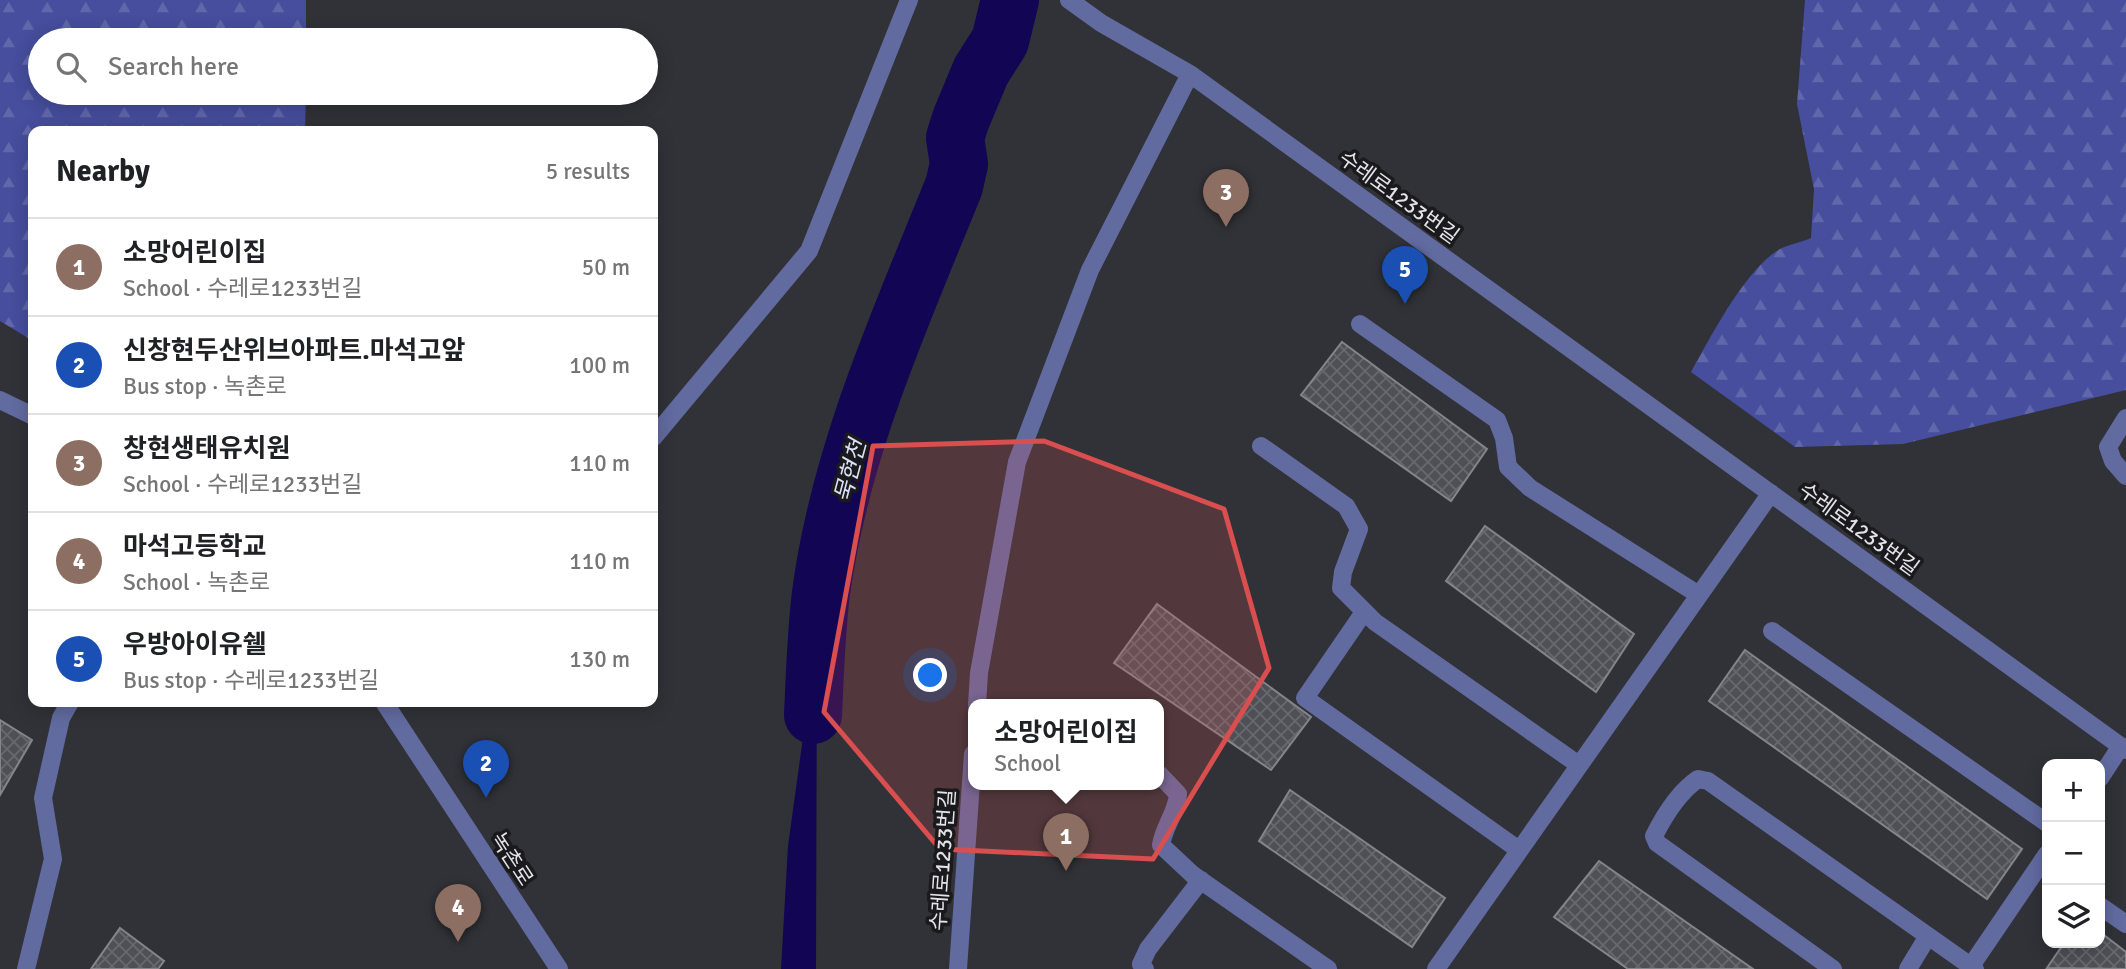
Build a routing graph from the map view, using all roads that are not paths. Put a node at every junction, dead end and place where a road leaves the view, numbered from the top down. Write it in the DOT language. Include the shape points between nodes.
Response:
graph roads {
  1 [pos="908,0"];
  2 [pos="1069,0"];
  3 [pos="1190,74"];
  4 [pos="1360,324"];
  5 [pos="0,400"];
  6 [pos="28,414"];
  7 [pos="2126,418"];
  8 [pos="658,432"];
  9 [pos="1261,446"];
  10 [pos="2126,476"];
  11 [pos="1771,494"];
  12 [pos="1699,595"];
  13 [pos="1364,612"];
  14 [pos="1772,631"];
  15 [pos="977,699"];
  16 [pos="67,707"];
  17 [pos="394,707"];
  18 [pos="2124,748"];
  19 [pos="1579,765"];
  20 [pos="2105,772"];
  21 [pos="1164,779"];
  22 [pos="970,790"];
  23 [pos="2046,822"];
  24 [pos="1519,850"];
  25 [pos="2042,867"];
  26 [pos="1201,880"];
  27 [pos="2105,909"];
  28 [pos="2126,924"];
  29 [pos="1928,936"];
  30 [pos="1973,968"];
  31 [pos="26,969"];
  32 [pos="559,969"];
  33 [pos="958,969"];
  34 [pos="1145,969"];
  35 [pos="1328,969"];
  36 [pos="1436,969"];
  37 [pos="1833,969"];
  38 [pos="1908,969"];
  1 -- 8 [label="street" via="809,251"];
  2 -- 3 [label="street, 수레로1233번길"];
  3 -- 11 [label="street, 수레로1233번길"];
  3 -- 15 [label="street" via="1090,270 1017,462"];
  4 -- 12 [label="street" via="1497,420 1508,467 1530,488"];
  5 -- 6 [label="street"];
  7 -- 10 [label="street" via="2108,447"];
  9 -- 13 [label="street" via="1355,517 1359,528 1340,588"];
  11 -- 12 [label="street"];
  11 -- 18 [label="street, 수레로1233번길"];
  12 -- 19 [label="street"];
  13 -- 19 [label="street"];
  13 -- 24 [label="street" via="1305,698"];
  14 -- 23 [label="street"];
  16 -- 31 [label="street" via="43,798 53,859"];
  17 -- 32 [label="street, 녹촌로"];
  18 -- 20 [label="street"];
  19 -- 24 [label="street"];
  21 -- 26 [label="street" via="1178,794 1161,845"];
  22 -- 33 [label="street, 수레로1233번길"];
  24 -- 36 [label="street"];
  25 -- 30 [label="street"];
  26 -- 34 [label="street" via="1148,949 1141,964"];
  26 -- 35 [label="street"];
  27 -- 28 [label="street"];
  29 -- 30 [label="street"];
  29 -- 37 [label="street" via="1708,780 1691,784 1664,817 1654,836 1657,843"];
  29 -- 38 [label="street"];
}
